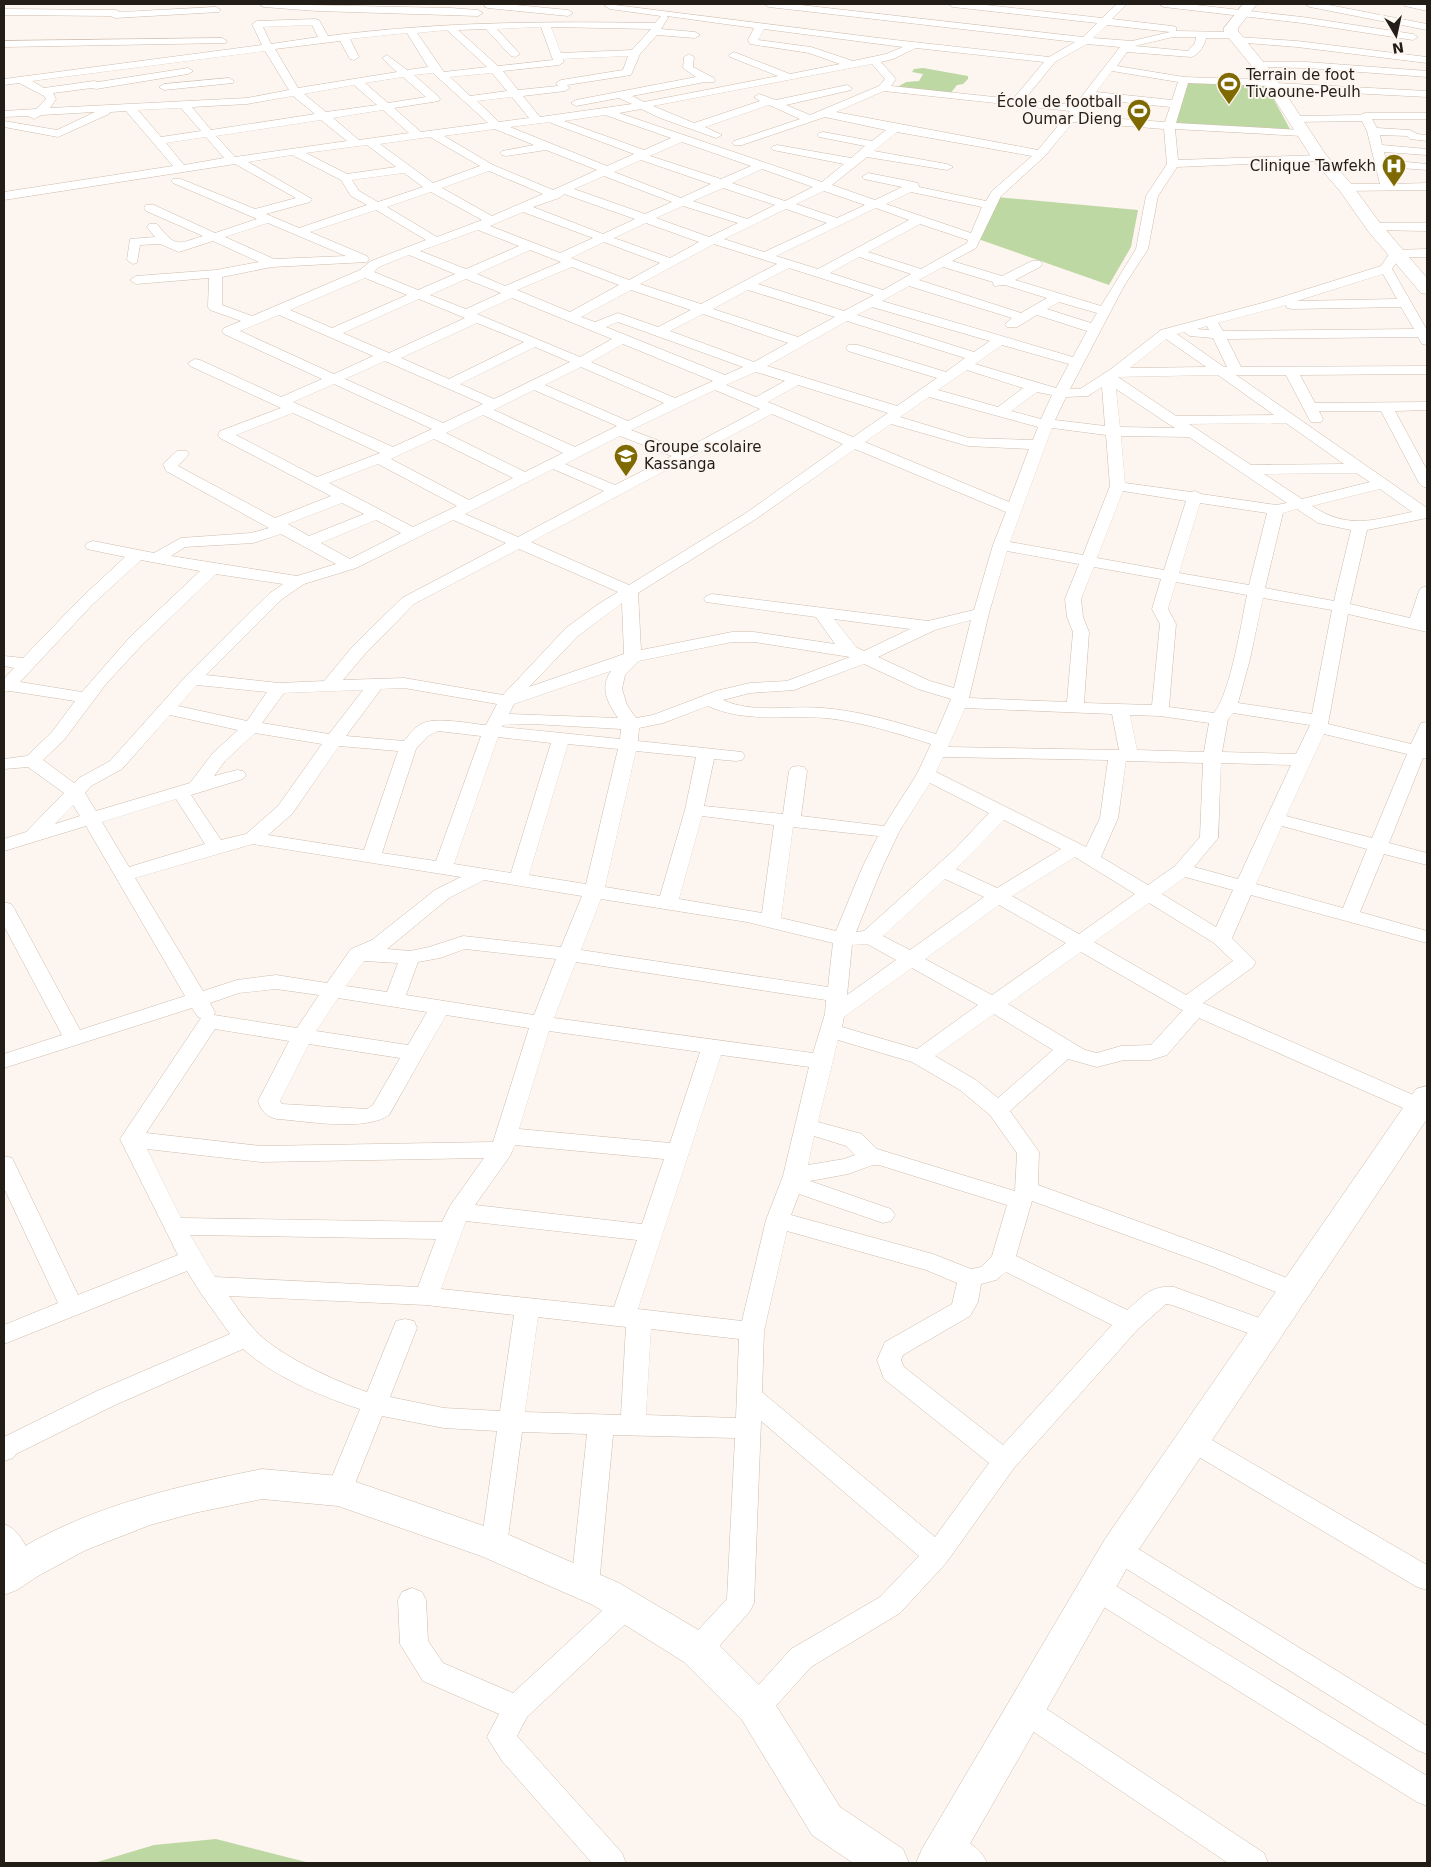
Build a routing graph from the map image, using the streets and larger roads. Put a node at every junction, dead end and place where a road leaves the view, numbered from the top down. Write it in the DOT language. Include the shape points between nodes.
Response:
graph roads {
  1 [pos="122,4"];
  2 [pos="264,4"];
  3 [pos="489,4"];
  4 [pos="769,4"];
  5 [pos="953,4"];
  6 [pos="1122,4"];
  7 [pos="1164,4"];
  8 [pos="1310,4"];
  9 [pos="1408,4"];
  10 [pos="612,5"];
  11 [pos="970,5"];
  12 [pos="300,6"];
  13 [pos="1246,8"];
  14 [pos="1427,8"];
  15 [pos="400,9"];
  16 [pos="216,11"];
  17 [pos="4,12"];
  18 [pos="667,12"];
  19 [pos="478,13"];
  20 [pos="578,14"];
  21 [pos="775,15"];
  22 [pos="111,19"];
  23 [pos="1105,21"];
  24 [pos="545,24"];
  25 [pos="489,26"];
  26 [pos="1427,26"];
  27 [pos="449,27"];
  28 [pos="465,27"];
  29 [pos="656,29"];
  30 [pos="404,31"];
  31 [pos="1200,34"];
  32 [pos="695,35"];
  33 [pos="946,36"];
  34 [pos="1413,37"];
  35 [pos="344,38"];
  36 [pos="1236,38"];
  37 [pos="591,39"];
  38 [pos="325,40"];
  39 [pos="228,41"];
  40 [pos="1085,41"];
  41 [pos="97,42"];
  42 [pos="266,43"];
  43 [pos="761,43"];
  44 [pos="4,44"];
  45 [pos="915,45"];
  46 [pos="1126,46"];
  47 [pos="959,49"];
  48 [pos="901,52"];
  49 [pos="226,53"];
  50 [pos="635,53"];
  51 [pos="515,54"];
  52 [pos="200,56"];
  53 [pos="354,57"];
  54 [pos="689,57"];
  55 [pos="1402,57"];
  56 [pos="387,58"];
  57 [pos="554,59"];
  58 [pos="873,60"];
  59 [pos="1051,60"];
  60 [pos="1427,60"];
  61 [pos="84,62"];
  62 [pos="851,64"];
  63 [pos="1259,65"];
  64 [pos="1111,68"];
  65 [pos="495,69"];
  66 [pos="816,71"];
  67 [pos="1376,71"];
  68 [pos="438,72"];
  69 [pos="405,74"];
  70 [pos="1427,74"];
  71 [pos="789,77"];
  72 [pos="707,78"];
  73 [pos="19,79"];
  74 [pos="1184,80"];
  75 [pos="356,81"];
  76 [pos="4,82"];
  77 [pos="1272,84"];
  78 [pos="563,86"];
  79 [pos="740,87"];
  80 [pos="97,88"];
  81 [pos="847,88"];
  82 [pos="883,88"];
  83 [pos="727,90"];
  84 [pos="44,91"];
  85 [pos="295,92"];
  86 [pos="1386,93"];
  87 [pos="515,94"];
  88 [pos="1089,94"];
  89 [pos="1427,94"];
  90 [pos="622,95"];
  91 [pos="864,97"];
  92 [pos="468,99"];
  93 [pos="247,101"];
  94 [pos="232,102"];
  95 [pos="1016,102"];
  96 [pos="576,103"];
  97 [pos="771,103"];
  98 [pos="1177,104"];
  99 [pos="185,106"];
  100 [pos="641,106"];
  101 [pos="384,107"];
  102 [pos="112,108"];
  103 [pos="130,108"];
  104 [pos="1078,109"];
  105 [pos="40,112"];
  106 [pos="606,112"];
  107 [pos="824,113"];
  108 [pos="4,114"];
  109 [pos="324,116"];
  110 [pos="585,116"];
  111 [pos="1427,116"];
  112 [pos="810,118"];
  113 [pos="1071,118"];
  114 [pos="1366,118"];
  115 [pos="551,120"];
  116 [pos="716,120"];
  117 [pos="537,121"];
  118 [pos="4,124"];
  119 [pos="258,126"];
  120 [pos="497,126"];
  121 [pos="1169,126"];
  122 [pos="1298,126"];
  123 [pos="20,127"];
  124 [pos="694,128"];
  125 [pos="895,128"];
  126 [pos="4,129"];
  127 [pos="1217,129"];
  128 [pos="1373,131"];
  129 [pos="431,133"];
  130 [pos="209,134"];
  131 [pos="418,135"];
  132 [pos="760,135"];
  133 [pos="823,135"];
  134 [pos="681,138"];
  135 [pos="1427,138"];
  136 [pos="158,141"];
  137 [pos="369,141"];
  138 [pos="794,141"];
  139 [pos="356,143"];
  140 [pos="738,143"];
  141 [pos="876,145"];
  142 [pos="549,146"];
  143 [pos="1377,148"];
  144 [pos="766,150"];
  145 [pos="290,152"];
  146 [pos="1427,152"];
  147 [pos="506,153"];
  148 [pos="865,153"];
  149 [pos="1041,154"];
  150 [pos="642,155"];
  151 [pos="1320,158"];
  152 [pos="235,160"];
  153 [pos="746,160"];
  154 [pos="914,161"];
  155 [pos="1242,161"];
  156 [pos="853,162"];
  157 [pos="1381,163"];
  158 [pos="1173,164"];
  159 [pos="762,165"];
  160 [pos="489,167"];
  161 [pos="947,167"];
  162 [pos="1427,167"];
  163 [pos="181,168"];
  164 [pos="406,169"];
  165 [pos="604,170"];
  166 [pos="868,176"];
  167 [pos="350,177"];
  168 [pos="177,181"];
  169 [pos="892,181"];
  170 [pos="722,183"];
  171 [pos="828,183"];
  172 [pos="1387,187"];
  173 [pos="1427,187"];
  174 [pos="432,188"];
  175 [pos="908,188"];
  176 [pos="1346,188"];
  177 [pos="560,192"];
  178 [pos="4,196"];
  179 [pos="402,198"];
  180 [pos="682,202"];
  181 [pos="875,204"];
  182 [pos="787,205"];
  183 [pos="989,205"];
  184 [pos="377,206"];
  185 [pos="150,208"];
  186 [pos="523,208"];
  187 [pos="254,213"];
  188 [pos="269,219"];
  189 [pos="645,219"];
  190 [pos="919,219"];
  191 [pos="492,221"];
  192 [pos="837,222"];
  193 [pos="749,223"];
  194 [pos="479,226"];
  195 [pos="153,227"];
  196 [pos="1374,227"];
  197 [pos="1427,227"];
  198 [pos="298,232"];
  199 [pos="214,237"];
  200 [pos="604,238"];
  201 [pos="974,238"];
  202 [pos="164,240"];
  203 [pos="712,241"];
  204 [pos="437,242"];
  205 [pos="529,246"];
  206 [pos="410,251"];
  207 [pos="1396,252"];
  208 [pos="858,253"];
  209 [pos="1427,253"];
  210 [pos="764,257"];
  211 [pos="133,260"];
  212 [pos="566,260"];
  213 [pos="369,261"];
  214 [pos="941,262"];
  215 [pos="179,263"];
  216 [pos="272,263"];
  217 [pos="671,263"];
  218 [pos="787,264"];
  219 [pos="1036,264"];
  220 [pos="1386,269"];
  221 [pos="365,273"];
  222 [pos="922,273"];
  223 [pos="216,274"];
  224 [pos="465,274"];
  225 [pos="819,274"];
  226 [pos="136,280"];
  227 [pos="1004,280"];
  228 [pos="908,281"];
  229 [pos="630,285"];
  230 [pos="747,285"];
  231 [pos="1427,288"];
  232 [pos="509,292"];
  233 [pos="884,294"];
  234 [pos="418,295"];
  235 [pos="1058,297"];
  236 [pos="966,299"];
  237 [pos="870,302"];
  238 [pos="1405,303"];
  239 [pos="1271,305"];
  240 [pos="702,309"];
  241 [pos="279,310"];
  242 [pos="1036,310"];
  243 [pos="1104,311"];
  244 [pos="472,316"];
  245 [pos="845,316"];
  246 [pos="570,317"];
  247 [pos="1024,318"];
  248 [pos="252,321"];
  249 [pos="1211,321"];
  250 [pos="595,327"];
  251 [pos="1095,328"];
  252 [pos="659,332"];
  253 [pos="1169,332"];
  254 [pos="332,333"];
  255 [pos="1218,334"];
  256 [pos="1425,337"];
  257 [pos="623,338"];
  258 [pos="995,338"];
  259 [pos="535,342"];
  260 [pos="800,342"];
  261 [pos="853,348"];
  262 [pos="387,357"];
  263 [pos="970,361"];
  264 [pos="1077,362"];
  265 [pos="195,363"];
  266 [pos="579,363"];
  267 [pos="756,367"];
  268 [pos="1427,370"];
  269 [pos="1220,371"];
  270 [pos="1236,371"];
  271 [pos="1291,371"];
  272 [pos="1112,374"];
  273 [pos="949,377"];
  274 [pos="334,379"];
  275 [pos="796,380"];
  276 [pos="720,383"];
  277 [pos="449,384"];
  278 [pos="533,385"];
  279 [pos="1035,386"];
  280 [pos="928,392"];
  281 [pos="1060,394"];
  282 [pos="675,403"];
  283 [pos="756,403"];
  284 [pos="287,405"];
  285 [pos="1427,406"];
  286 [pos="489,407"];
  287 [pos="1310,407"];
  288 [pos="1386,407"];
  289 [pos="771,409"];
  290 [pos="1000,413"];
  291 [pos="895,415"];
  292 [pos="1288,418"];
  293 [pos="1172,420"];
  294 [pos="1046,424"];
  295 [pos="624,428"];
  296 [pos="439,431"];
  297 [pos="1113,431"];
  298 [pos="1192,433"];
  299 [pos="856,444"];
  300 [pos="1038,445"];
  301 [pos="1330,448"];
  302 [pos="394,453"];
  303 [pos="575,453"];
  304 [pos="182,454"];
  305 [pos="684,455"];
  306 [pos="379,459"];
  307 [pos="553,464"];
  308 [pos="1359,468"];
  309 [pos="1248,470"];
  310 [pos="525,478"];
  311 [pos="1427,483"];
  312 [pos="316,484"];
  313 [pos="1382,484"];
  314 [pos="1118,486"];
  315 [pos="616,491"];
  316 [pos="1195,496"];
  317 [pos="343,497"];
  318 [pos="1300,504"];
  319 [pos="470,506"];
  320 [pos="1014,510"];
  321 [pos="1276,510"];
  322 [pos="1426,513"];
  323 [pos="376,514"];
  324 [pos="453,514"];
  325 [pos="280,526"];
  326 [pos="1360,527"];
  327 [pos="414,534"];
  328 [pos="309,542"];
  329 [pos="518,542"];
  330 [pos="1001,545"];
  331 [pos="92,546"];
  332 [pos="137,555"];
  333 [pos="156,558"];
  334 [pos="1089,560"];
  335 [pos="350,565"];
  336 [pos="212,569"];
  337 [pos="1170,575"];
  338 [pos="298,582"];
  339 [pos="630,591"];
  340 [pos="1256,591"];
  341 [pos="1427,591"];
  342 [pos="712,599"];
  343 [pos="1341,607"];
  344 [pos="821,612"];
  345 [pos="981,614"];
  346 [pos="1422,625"];
  347 [pos="929,626"];
  348 [pos="856,654"];
  349 [pos="633,657"];
  350 [pos="4,661"];
  351 [pos="26,664"];
  352 [pos="193,679"];
  353 [pos="377,683"];
  354 [pos="330,685"];
  355 [pos="6,686"];
  356 [pos="280,688"];
  357 [pos="87,698"];
  358 [pos="960,699"];
  359 [pos="708,700"];
  360 [pos="508,701"];
  361 [pos="1075,706"];
  362 [pos="167,709"];
  363 [pos="1120,709"];
  364 [pos="1160,711"];
  365 [pos="1223,713"];
  366 [pos="631,724"];
  367 [pos="1319,724"];
  368 [pos="251,726"];
  369 [pos="494,726"];
  370 [pos="1427,727"];
  371 [pos="560,738"];
  372 [pos="334,740"];
  373 [pos="628,745"];
  374 [pos="408,747"];
  375 [pos="939,747"];
  376 [pos="1422,752"];
  377 [pos="706,753"];
  378 [pos="1124,755"];
  379 [pos="736,756"];
  380 [pos="1212,757"];
  381 [pos="1303,760"];
  382 [pos="32,761"];
  383 [pos="4,764"];
  384 [pos="798,771"];
  385 [pos="926,774"];
  386 [pos="237,775"];
  387 [pos="188,790"];
  388 [pos="75,792"];
  389 [pos="694,810"];
  390 [pos="1002,811"];
  391 [pos="1276,819"];
  392 [pos="90,820"];
  393 [pos="787,821"];
  394 [pos="890,832"];
  395 [pos="32,837"];
  396 [pos="253,838"];
  397 [pos="4,845"];
  398 [pos="1378,846"];
  399 [pos="216,847"];
  400 [pos="1083,854"];
  401 [pos="371,858"];
  402 [pos="1427,859"];
  403 [pos="443,869"];
  404 [pos="943,870"];
  405 [pos="1182,870"];
  406 [pos="482,874"];
  407 [pos="123,875"];
  408 [pos="518,880"];
  409 [pos="1244,887"];
  410 [pos="594,891"];
  411 [pos="1149,894"];
  412 [pos="998,896"];
  413 [pos="668,904"];
  414 [pos="4,908"];
  415 [pos="1349,916"];
  416 [pos="771,921"];
  417 [pos="9,926"];
  418 [pos="870,937"];
  419 [pos="1427,937"];
  420 [pos="1221,938"];
  421 [pos="843,939"];
  422 [pos="1080,943"];
  423 [pos="358,954"];
  424 [pos="567,954"];
  425 [pos="410,957"];
  426 [pos="912,959"];
  427 [pos="332,991"];
  428 [pos="394,1000"];
  429 [pos="994,1004"];
  430 [pos="1191,1006"];
  431 [pos="440,1008"];
  432 [pos="204,1011"];
  433 [pos="834,1013"];
  434 [pos="541,1023"];
  435 [pos="304,1034"];
  436 [pos="74,1039"];
  437 [pos="713,1046"];
  438 [pos="1067,1049"];
  439 [pos="414,1053"];
  440 [pos="920,1057"];
  441 [pos="4,1061"];
  442 [pos="821,1061"];
  443 [pos="1424,1102"];
  444 [pos="998,1110"];
  445 [pos="806,1126"];
  446 [pos="131,1139"];
  447 [pos="504,1143"];
  448 [pos="678,1152"];
  449 [pos="871,1156"];
  450 [pos="4,1164"];
  451 [pos="793,1179"];
  452 [pos="1023,1196"];
  453 [pos="883,1215"];
  454 [pos="778,1220"];
  455 [pos="454,1221"];
  456 [pos="174,1226"];
  457 [pos="650,1233"];
  458 [pos="192,1259"];
  459 [pos="1003,1260"];
  460 [pos="970,1278"];
  461 [pos="208,1286"];
  462 [pos="1296,1291"];
  463 [pos="426,1296"];
  464 [pos="527,1306"];
  465 [pos="72,1308"];
  466 [pos="631,1318"];
  467 [pos="1130,1322"];
  468 [pos="405,1328"];
  469 [pos="752,1331"];
  470 [pos="1268,1331"];
  471 [pos="4,1336"];
  472 [pos="246,1337"];
  473 [pos="749,1396"];
  474 [pos="374,1404"];
  475 [pos="511,1422"];
  476 [pos="601,1424"];
  477 [pos="633,1424"];
  478 [pos="748,1428"];
  479 [pos="1191,1440"];
  480 [pos="4,1451"];
  481 [pos="1005,1461"];
  482 [pos="338,1492"];
  483 [pos="4,1535"];
  484 [pos="494,1545"];
  485 [pos="1118,1550"];
  486 [pos="937,1555"];
  487 [pos="13,1573"];
  488 [pos="1427,1579"];
  489 [pos="585,1585"];
  490 [pos="1096,1588"];
  491 [pos="412,1600"];
  492 [pos="626,1606"];
  493 [pos="698,1650"];
  494 [pos="517,1708"];
  495 [pos="756,1708"];
  496 [pos="1026,1711"];
  497 [pos="1427,1742"];
  498 [pos="1427,1792"];
  499 [pos="952,1857"];
  500 [pos="611,1863"];
  501 [pos="888,1863"];
  502 [pos="1253,1863"];
  1 -- 22 [label="street"];
  2 -- 12 [label="street"];
  3 -- 19 [label="street"];
  3 -- 20 [label="street"];
  4 -- 21 [label="street"];
  5 -- 11 [label="street"];
  6 -- 23 [label="street"];
  7 -- 13 [label="street"];
  8 -- 26 [label="street"];
  9 -- 14 [label="street"];
  10 -- 18 [label="street"];
  10 -- 37 [label="street" via="600,15 594,14"];
  11 -- 23 [label="street"];
  11 -- 33 [label="street"];
  12 -- 15 [label="street"];
  13 -- 34 [label="street"];
  13 -- 36 [label="street" via="1230,29"];
  15 -- 19 [label="street"];
  15 -- 30 [label="street"];
  16 -- 22 [label="street"];
  17 -- 22 [label="street"];
  18 -- 21 [label="street"];
  18 -- 29 [label="street"];
  19 -- 28 [label="street"];
  21 -- 33 [label="street"];
  21 -- 43 [label="street" via="753,40"];
  21 -- 45 [label="street"];
  22 -- 41 [label="street"];
  23 -- 31 [label="street"];
  23 -- 40 [label="street"];
  24 -- 25 [label="street"];
  24 -- 37 [label="street"];
  24 -- 57 [label="street"];
  25 -- 28 [label="street"];
  25 -- 51 [label="street"];
  26 -- 34 [label="street"];
  27 -- 28 [label="street"];
  27 -- 30 [label="street"];
  27 -- 65 [label="street"];
  29 -- 32 [label="street"];
  29 -- 37 [label="street"];
  29 -- 50 [label="street"];
  30 -- 35 [label="street" via="373,30"];
  30 -- 68 [label="street"];
  31 -- 36 [label="street"];
  31 -- 46 [label="street" via="1164,36"];
  31 -- 46 [label="street" via="1194,52 1189,54"];
  33 -- 40 [label="street"];
  33 -- 45 [label="street"];
  33 -- 47 [label="street"];
  34 -- 55 [label="street"];
  35 -- 38 [label="street"];
  35 -- 53 [label="street"];
  36 -- 55 [label="street"];
  36 -- 63 [label="street"];
  37 -- 50 [label="street"];
  37 -- 57 [label="street"];
  38 -- 42 [label="street"];
  38 -- 42 [label="street" via="315,22 257,24"];
  39 -- 41 [label="street"];
  39 -- 42 [label="street"];
  39 -- 49 [label="street"];
  40 -- 46 [label="street"];
  40 -- 59 [label="street"];
  41 -- 44 [label="street"];
  41 -- 61 [label="street"];
  42 -- 49 [label="street"];
  42 -- 85 [label="street" via="270,58"];
  43 -- 62 [label="street" via="811,50"];
  43 -- 71 [label="street" via="734,55"];
  45 -- 48 [label="street"];
  46 -- 64 [label="street"];
  47 -- 48 [label="street" via="932,54"];
  47 -- 59 [label="street"];
  48 -- 58 [label="street"];
  49 -- 52 [label="street"];
  50 -- 78 [label="street" via="627,73"];
  52 -- 61 [label="street"];
  52 -- 80 [label="street" via="206,68"];
  54 -- 72 [label="street" via="688,68"];
  55 -- 60 [label="street"];
  56 -- 69 [label="street"];
  57 -- 65 [label="street"];
  57 -- 78 [label="street"];
  58 -- 62 [label="street"];
  58 -- 82 [label="street" via="891,79"];
  59 -- 95 [label="street"];
  61 -- 73 [label="street"];
  61 -- 80 [label="street"];
  62 -- 66 [label="street"];
  63 -- 67 [label="street"];
  63 -- 77 [label="street"];
  64 -- 74 [label="street"];
  64 -- 88 [label="street"];
  65 -- 68 [label="street"];
  65 -- 87 [label="street"];
  66 -- 71 [label="street"];
  66 -- 81 [label="street"];
  67 -- 70 [label="street"];
  67 -- 86 [label="street"];
  68 -- 69 [label="street"];
  68 -- 92 [label="street"];
  69 -- 75 [label="street"];
  69 -- 101 [label="street" via="435,98"];
  71 -- 79 [label="street"];
  72 -- 83 [label="street"];
  72 -- 90 [label="street"];
  73 -- 76 [label="street"];
  73 -- 84 [label="street"];
  74 -- 77 [label="street"];
  74 -- 98 [label="street"];
  75 -- 85 [label="street"];
  75 -- 101 [label="street"];
  77 -- 86 [label="street"];
  77 -- 122 [label="street"];
  78 -- 87 [label="street"];
  78 -- 96 [label="street"];
  79 -- 83 [label="street"];
  79 -- 97 [label="street"];
  80 -- 84 [label="street"];
  80 -- 93 [label="street" via="227,77"];
  80 -- 102 [label="street"];
  81 -- 91 [label="street"];
  81 -- 97 [label="street"];
  82 -- 91 [label="street"];
  82 -- 95 [label="street"];
  83 -- 100 [label="street"];
  84 -- 105 [label="street" via="51,99"];
  85 -- 93 [label="street"];
  85 -- 109 [label="street"];
  86 -- 89 [label="street"];
  87 -- 92 [label="street"];
  87 -- 117 [label="street"];
  88 -- 98 [label="street"];
  88 -- 104 [label="street"];
  90 -- 96 [label="street"];
  90 -- 100 [label="street"];
  91 -- 107 [label="street"];
  92 -- 120 [label="street"];
  93 -- 94 [label="street"];
  94 -- 99 [label="street"];
  94 -- 119 [label="street"];
  95 -- 104 [label="street"];
  96 -- 110 [label="street"];
  97 -- 112 [label="street"];
  97 -- 116 [label="street"];
  98 -- 121 [label="street"];
  99 -- 103 [label="street"];
  99 -- 130 [label="street"];
  100 -- 106 [label="street"];
  100 -- 124 [label="street"];
  101 -- 109 [label="street"];
  101 -- 131 [label="street"];
  102 -- 103 [label="street"];
  102 -- 105 [label="street"];
  102 -- 123 [label="street" via="58,134"];
  103 -- 136 [label="street"];
  104 -- 113 [label="street"];
  105 -- 108 [label="street"];
  105 -- 123 [label="street"];
  106 -- 110 [label="street"];
  106 -- 134 [label="street"];
  107 -- 112 [label="street"];
  107 -- 125 [label="street"];
  109 -- 119 [label="street"];
  109 -- 139 [label="street"];
  110 -- 115 [label="street"];
  111 -- 114 [label="street"];
  112 -- 132 [label="street"];
  113 -- 121 [label="street"];
  113 -- 149 [label="street"];
  114 -- 122 [label="street"];
  114 -- 128 [label="street"];
  115 -- 117 [label="street"];
  115 -- 150 [label="street"];
  116 -- 124 [label="street"];
  116 -- 132 [label="street"];
  117 -- 120 [label="street"];
  118 -- 123 [label="street"];
  119 -- 130 [label="street"];
  119 -- 145 [label="street"];
  120 -- 129 [label="street"];
  120 -- 142 [label="street"];
  121 -- 127 [label="street"];
  121 -- 158 [label="street"];
  122 -- 127 [label="street"];
  122 -- 151 [label="street"];
  123 -- 126 [label="street"];
  124 -- 140 [label="street"];
  125 -- 141 [label="street"];
  125 -- 149 [label="street"];
  127 -- 155 [label="street"];
  128 -- 135 [label="street" via="1410,133 1414,137"];
  128 -- 143 [label="street"];
  129 -- 131 [label="street"];
  129 -- 160 [label="street"];
  130 -- 136 [label="street"];
  130 -- 152 [label="street"];
  131 -- 137 [label="street"];
  132 -- 140 [label="street"];
  133 -- 141 [label="street"];
  134 -- 150 [label="street"];
  134 -- 153 [label="street"];
  136 -- 163 [label="street"];
  137 -- 139 [label="street"];
  137 -- 164 [label="street"];
  138 -- 144 [label="street"];
  139 -- 145 [label="street"];
  140 -- 144 [label="street"];
  141 -- 148 [label="street"];
  142 -- 147 [label="street"];
  142 -- 165 [label="street"];
  143 -- 146 [label="street"];
  143 -- 157 [label="street"];
  144 -- 153 [label="street"];
  144 -- 156 [label="street"];
  144 -- 171 [label="street"];
  145 -- 152 [label="street"];
  145 -- 167 [label="street"];
  148 -- 154 [label="street"];
  148 -- 156 [label="street"];
  149 -- 183 [label="street" via="996,194"];
  150 -- 165 [label="street"];
  150 -- 170 [label="street"];
  151 -- 155 [label="street"];
  151 -- 176 [label="street"];
  152 -- 163 [label="street"];
  152 -- 187 [label="street" via="306,199"];
  153 -- 159 [label="street"];
  154 -- 161 [label="street"];
  154 -- 169 [label="street"];
  155 -- 158 [label="street"];
  156 -- 171 [label="street"];
  157 -- 162 [label="street"];
  157 -- 172 [label="street"];
  158 -- 243 [label="street" via="1152,196 1142,249"];
  159 -- 170 [label="street"];
  159 -- 171 [label="street"];
  160 -- 174 [label="street"];
  160 -- 177 [label="street"];
  163 -- 178 [label="street"];
  164 -- 167 [label="street"];
  164 -- 174 [label="street"];
  165 -- 177 [label="street"];
  165 -- 180 [label="street"];
  166 -- 169 [label="street"];
  167 -- 179 [label="street"];
  167 -- 184 [label="street" via="355,193"];
  168 -- 187 [label="street"];
  169 -- 175 [label="street" via="914,185"];
  170 -- 180 [label="street"];
  170 -- 182 [label="street"];
  171 -- 181 [label="street"];
  171 -- 182 [label="street"];
  172 -- 173 [label="street"];
  172 -- 176 [label="street"];
  174 -- 179 [label="street"];
  174 -- 191 [label="street"];
  175 -- 181 [label="street"];
  175 -- 183 [label="street"];
  176 -- 196 [label="street"];
  177 -- 186 [label="street"];
  177 -- 189 [label="street"];
  179 -- 184 [label="street"];
  180 -- 189 [label="street"];
  180 -- 193 [label="street"];
  181 -- 190 [label="street"];
  181 -- 192 [label="street"];
  182 -- 192 [label="street"];
  182 -- 193 [label="street"];
  183 -- 201 [label="street"];
  184 -- 198 [label="street"];
  184 -- 204 [label="street"];
  185 -- 199 [label="street"];
  186 -- 191 [label="street"];
  186 -- 200 [label="street"];
  187 -- 188 [label="street"];
  188 -- 198 [label="street"];
  188 -- 199 [label="street"];
  189 -- 200 [label="street"];
  189 -- 203 [label="street"];
  190 -- 201 [label="street"];
  190 -- 208 [label="street"];
  191 -- 194 [label="street"];
  192 -- 210 [label="street"];
  193 -- 203 [label="street"];
  194 -- 204 [label="street"];
  194 -- 205 [label="street"];
  195 -- 202 [label="street"];
  196 -- 197 [label="street"];
  196 -- 207 [label="street"];
  198 -- 213 [label="street"];
  199 -- 215 [label="street"];
  199 -- 216 [label="street"];
  200 -- 212 [label="street"];
  200 -- 217 [label="street"];
  201 -- 214 [label="street" via="972,245"];
  202 -- 211 [label="street" via="134,242"];
  202 -- 215 [label="street"];
  203 -- 210 [label="street"];
  203 -- 217 [label="street"];
  204 -- 206 [label="street"];
  205 -- 212 [label="street"];
  205 -- 224 [label="street"];
  206 -- 213 [label="street"];
  206 -- 224 [label="street"];
  207 -- 209 [label="street"];
  207 -- 220 [label="street"];
  207 -- 231 [label="street"];
  208 -- 222 [label="street"];
  208 -- 225 [label="street"];
  210 -- 218 [label="street"];
  212 -- 229 [label="street"];
  212 -- 232 [label="street"];
  213 -- 216 [label="street"];
  213 -- 221 [label="street"];
  214 -- 222 [label="street"];
  214 -- 227 [label="street"];
  215 -- 223 [label="street"];
  215 -- 226 [label="street"];
  216 -- 223 [label="street"];
  217 -- 229 [label="street"];
  218 -- 225 [label="street"];
  218 -- 230 [label="street"];
  219 -- 227 [label="street"];
  220 -- 238 [label="street"];
  220 -- 239 [label="street"];
  221 -- 234 [label="street"];
  221 -- 241 [label="street"];
  222 -- 228 [label="street"];
  223 -- 248 [label="street" via="215,307"];
  224 -- 232 [label="street"];
  224 -- 234 [label="street"];
  225 -- 233 [label="street"];
  227 -- 235 [label="street"];
  227 -- 236 [label="street"];
  228 -- 233 [label="street"];
  228 -- 236 [label="street"];
  229 -- 240 [label="street"];
  229 -- 246 [label="street"];
  230 -- 240 [label="street"];
  230 -- 245 [label="street"];
  232 -- 244 [label="street"];
  232 -- 246 [label="street"];
  233 -- 237 [label="street"];
  234 -- 244 [label="street"];
  234 -- 254 [label="street"];
  235 -- 242 [label="street"];
  235 -- 243 [label="street"];
  236 -- 247 [label="street"];
  237 -- 245 [label="street"];
  237 -- 258 [label="street"];
  238 -- 239 [label="street"];
  238 -- 256 [label="street"];
  239 -- 249 [label="street"];
  240 -- 252 [label="street"];
  240 -- 260 [label="street"];
  241 -- 248 [label="street"];
  241 -- 254 [label="street"];
  242 -- 247 [label="street"];
  242 -- 251 [label="street"];
  243 -- 251 [label="street"];
  244 -- 259 [label="street"];
  244 -- 262 [label="street"];
  245 -- 260 [label="street"];
  245 -- 263 [label="street"];
  246 -- 250 [label="street"];
  247 -- 258 [label="street"];
  248 -- 274 [label="street" via="229,331"];
  249 -- 253 [label="street"];
  249 -- 255 [label="street"];
  250 -- 252 [label="street" via="618,318"];
  250 -- 257 [label="street"];
  251 -- 264 [label="street"];
  252 -- 267 [label="street"];
  253 -- 255 [label="street"];
  253 -- 269 [label="street"];
  253 -- 272 [label="street"];
  254 -- 262 [label="street"];
  255 -- 256 [label="street"];
  255 -- 270 [label="street"];
  257 -- 266 [label="street"];
  257 -- 276 [label="street"];
  258 -- 263 [label="street"];
  258 -- 264 [label="street"];
  259 -- 266 [label="street"];
  259 -- 277 [label="street"];
  260 -- 267 [label="street"];
  261 -- 273 [label="street"];
  262 -- 274 [label="street"];
  262 -- 277 [label="street"];
  263 -- 273 [label="street"];
  263 -- 279 [label="street"];
  264 -- 281 [label="street"];
  265 -- 284 [label="street"];
  266 -- 278 [label="street"];
  266 -- 282 [label="street"];
  267 -- 275 [label="street"];
  267 -- 276 [label="street"];
  268 -- 271 [label="street"];
  269 -- 270 [label="street"];
  269 -- 272 [label="street"];
  269 -- 292 [label="street"];
  270 -- 271 [label="street"];
  271 -- 287 [label="street"];
  272 -- 281 [label="street" via="1083,393"];
  272 -- 293 [label="street"];
  272 -- 297 [label="street"];
  273 -- 280 [label="street"];
  274 -- 284 [label="street"];
  274 -- 296 [label="street"];
  275 -- 283 [label="street"];
  275 -- 291 [label="street"];
  276 -- 282 [label="street"];
  276 -- 283 [label="street"];
  277 -- 286 [label="street"];
  278 -- 286 [label="street"];
  278 -- 295 [label="street"];
  279 -- 281 [label="street"];
  279 -- 290 [label="street"];
  280 -- 290 [label="street"];
  280 -- 291 [label="street"];
  281 -- 294 [label="street"];
  282 -- 295 [label="street"];
  283 -- 289 [label="street"];
  284 -- 302 [label="street"];
  284 -- 312 [label="street" via="225,435"];
  285 -- 288 [label="street"];
  286 -- 296 [label="street"];
  286 -- 303 [label="street"];
  287 -- 288 [label="street"];
  287 -- 301 [label="street"];
  288 -- 311 [label="street"];
  289 -- 299 [label="street"];
  289 -- 305 [label="street"];
  290 -- 294 [label="street"];
  291 -- 299 [label="street"];
  291 -- 300 [label="street" via="968,442"];
  292 -- 293 [label="street"];
  292 -- 301 [label="street"];
  293 -- 298 [label="street"];
  294 -- 297 [label="street"];
  294 -- 300 [label="street"];
  295 -- 303 [label="street"];
  295 -- 305 [label="street"];
  296 -- 302 [label="street"];
  296 -- 310 [label="street"];
  297 -- 298 [label="street"];
  297 -- 314 [label="street"];
  298 -- 309 [label="street"];
  299 -- 320 [label="street"];
  299 -- 339 [label="street" via="751,516"];
  300 -- 320 [label="street"];
  301 -- 308 [label="street"];
  302 -- 306 [label="street"];
  303 -- 307 [label="street"];
  304 -- 325 [label="street" via="170,464 171,468"];
  305 -- 315 [label="street"];
  306 -- 312 [label="street"];
  306 -- 319 [label="street"];
  307 -- 310 [label="street"];
  307 -- 315 [label="street"];
  308 -- 309 [label="street"];
  308 -- 313 [label="street"];
  309 -- 318 [label="street"];
  310 -- 319 [label="street"];
  312 -- 317 [label="street"];
  313 -- 318 [label="street"];
  313 -- 322 [label="street"];
  314 -- 316 [label="street"];
  314 -- 334 [label="street"];
  315 -- 329 [label="street"];
  316 -- 321 [label="street"];
  316 -- 337 [label="street"];
  317 -- 323 [label="street"];
  317 -- 325 [label="street"];
  318 -- 321 [label="street"];
  318 -- 326 [label="street" via="1323,520"];
  319 -- 324 [label="street"];
  320 -- 330 [label="street"];
  321 -- 340 [label="street"];
  322 -- 326 [label="street"];
  323 -- 327 [label="street"];
  323 -- 328 [label="street"];
  324 -- 327 [label="street"];
  324 -- 329 [label="street"];
  325 -- 328 [label="street"];
  325 -- 333 [label="street" via="253,538 181,543"];
  326 -- 343 [label="street"];
  327 -- 335 [label="street"];
  328 -- 335 [label="street"];
  329 -- 339 [label="street"];
  329 -- 354 [label="street" via="408,601 359,650"];
  330 -- 334 [label="street"];
  330 -- 345 [label="street"];
  331 -- 332 [label="street"];
  332 -- 333 [label="street"];
  332 -- 351 [label="street" via="55,631"];
  333 -- 336 [label="street"];
  334 -- 337 [label="street"];
  334 -- 361 [label="street" via="1073,599 1081,632"];
  335 -- 338 [label="street"];
  336 -- 338 [label="street"];
  336 -- 357 [label="street" via="136,641"];
  337 -- 340 [label="street"];
  337 -- 364 [label="street" via="1160,609 1168,624"];
  338 -- 352 [label="street" via="276,596"];
  339 -- 349 [label="street"];
  339 -- 360 [label="street" via="572,632"];
  340 -- 343 [label="street"];
  340 -- 365 [label="street" via="1242,659"];
  341 -- 346 [label="street"];
  342 -- 344 [label="street"];
  343 -- 346 [label="street"];
  343 -- 367 [label="street"];
  344 -- 347 [label="street"];
  344 -- 348 [label="street" via="836,635"];
  345 -- 347 [label="street"];
  345 -- 358 [label="street"];
  347 -- 348 [label="street"];
  348 -- 349 [label="street" via="754,636 732,636"];
  348 -- 358 [label="street"];
  348 -- 359 [label="street" via="788,686 750,688"];
  349 -- 360 [label="street"];
  349 -- 366 [label="street" via="619,669 613,691 614,700"];
  350 -- 351 [label="street"];
  351 -- 355 [label="street"];
  352 -- 356 [label="street"];
  352 -- 362 [label="street"];
  353 -- 354 [label="street"];
  353 -- 360 [label="street" via="404,683"];
  353 -- 372 [label="street"];
  354 -- 356 [label="street"];
  355 -- 357 [label="street"];
  356 -- 368 [label="street"];
  357 -- 382 [label="street" via="58,736"];
  358 -- 361 [label="street"];
  358 -- 375 [label="street"];
  359 -- 366 [label="street" via="657,719"];
  359 -- 375 [label="street" via="722,708 823,712 862,718"];
  360 -- 369 [label="street"];
  361 -- 363 [label="street"];
  362 -- 368 [label="street"];
  362 -- 388 [label="street" via="116,765 90,779"];
  363 -- 364 [label="street"];
  363 -- 378 [label="street"];
  364 -- 365 [label="street"];
  365 -- 367 [label="street"];
  365 -- 380 [label="street"];
  366 -- 369 [label="street" via="533,719"];
  366 -- 373 [label="street"];
  367 -- 376 [label="street"];
  367 -- 381 [label="street"];
  368 -- 372 [label="street"];
  368 -- 387 [label="street"];
  369 -- 371 [label="street"];
  369 -- 374 [label="street" via="429,727"];
  369 -- 403 [label="street"];
  370 -- 376 [label="street"];
  371 -- 373 [label="street"];
  371 -- 408 [label="street"];
  372 -- 374 [label="street"];
  372 -- 396 [label="street" via="285,810"];
  373 -- 377 [label="street"];
  373 -- 410 [label="street"];
  374 -- 401 [label="street"];
  375 -- 378 [label="street"];
  375 -- 385 [label="street"];
  376 -- 398 [label="street"];
  377 -- 379 [label="street"];
  377 -- 389 [label="street"];
  378 -- 380 [label="street"];
  378 -- 400 [label="street" via="1109,818"];
  380 -- 381 [label="street"];
  380 -- 405 [label="street" via="1209,838"];
  381 -- 391 [label="street"];
  382 -- 383 [label="street"];
  382 -- 388 [label="street"];
  384 -- 393 [label="street"];
  385 -- 390 [label="street"];
  385 -- 394 [label="street"];
  386 -- 387 [label="street"];
  387 -- 392 [label="street"];
  387 -- 399 [label="street"];
  388 -- 392 [label="street"];
  388 -- 395 [label="street"];
  389 -- 393 [label="street"];
  389 -- 413 [label="street"];
  390 -- 400 [label="street"];
  390 -- 404 [label="street"];
  391 -- 398 [label="street"];
  391 -- 409 [label="street"];
  392 -- 395 [label="street"];
  392 -- 407 [label="street"];
  393 -- 394 [label="street"];
  393 -- 416 [label="street"];
  394 -- 421 [label="street"];
  395 -- 397 [label="street"];
  396 -- 399 [label="street"];
  396 -- 401 [label="street"];
  398 -- 402 [label="street"];
  398 -- 415 [label="street"];
  399 -- 407 [label="street"];
  400 -- 411 [label="street"];
  400 -- 412 [label="street"];
  401 -- 403 [label="street"];
  403 -- 406 [label="street"];
  404 -- 412 [label="street"];
  404 -- 418 [label="street"];
  405 -- 409 [label="street"];
  405 -- 411 [label="street"];
  406 -- 408 [label="street"];
  406 -- 423 [label="street" via="442,894 379,945"];
  407 -- 432 [label="street"];
  408 -- 410 [label="street"];
  409 -- 415 [label="street"];
  409 -- 420 [label="street"];
  410 -- 413 [label="street"];
  410 -- 424 [label="street"];
  411 -- 420 [label="street"];
  411 -- 422 [label="street"];
  412 -- 422 [label="street"];
  412 -- 426 [label="street"];
  413 -- 416 [label="street"];
  414 -- 417 [label="street"];
  415 -- 419 [label="street"];
  416 -- 421 [label="street"];
  417 -- 436 [label="street"];
  418 -- 421 [label="street"];
  418 -- 426 [label="street"];
  420 -- 430 [label="street" via="1246,962"];
  421 -- 433 [label="street"];
  422 -- 429 [label="street"];
  422 -- 430 [label="street"];
  423 -- 425 [label="street"];
  423 -- 427 [label="street"];
  424 -- 425 [label="street" via="463,942"];
  424 -- 433 [label="street"];
  424 -- 434 [label="street"];
  425 -- 428 [label="street"];
  426 -- 429 [label="street"];
  426 -- 433 [label="street"];
  427 -- 428 [label="street"];
  427 -- 432 [label="street" via="276,982 237,987"];
  427 -- 435 [label="street"];
  428 -- 431 [label="street"];
  429 -- 438 [label="street"];
  429 -- 440 [label="street"];
  430 -- 438 [label="street" via="1153,1054 1122,1053 1096,1060 1083,1059"];
  430 -- 443 [label="street"];
  431 -- 434 [label="street"];
  431 -- 439 [label="street"];
  432 -- 435 [label="street"];
  432 -- 436 [label="street"];
  432 -- 446 [label="street"];
  433 -- 440 [label="street"];
  433 -- 442 [label="street"];
  434 -- 437 [label="street"];
  434 -- 447 [label="street"];
  435 -- 439 [label="street"];
  435 -- 439 [label="street" via="269,1100 277,1111 375,1114 381,1110"];
  436 -- 441 [label="street"];
  437 -- 442 [label="street"];
  437 -- 448 [label="street"];
  438 -- 444 [label="street"];
  440 -- 444 [label="street" via="968,1085"];
  442 -- 445 [label="street"];
  443 -- 462 [label="street"];
  444 -- 452 [label="street" via="1028,1152"];
  445 -- 449 [label="street" via="854,1140"];
  445 -- 451 [label="street"];
  446 -- 447 [label="street" via="261,1154"];
  446 -- 456 [label="street"];
  447 -- 448 [label="street"];
  447 -- 455 [label="street"];
  448 -- 457 [label="street"];
  449 -- 451 [label="street" via="848,1166"];
  449 -- 452 [label="street"];
  450 -- 465 [label="street"];
  451 -- 453 [label="street"];
  451 -- 454 [label="street"];
  452 -- 459 [label="street"];
  452 -- 462 [label="street"];
  454 -- 460 [label="street" via="933,1263"];
  454 -- 469 [label="street"];
  455 -- 456 [label="street"];
  455 -- 457 [label="street"];
  455 -- 463 [label="street"];
  456 -- 458 [label="street"];
  457 -- 466 [label="street"];
  458 -- 461 [label="street"];
  458 -- 465 [label="street"];
  459 -- 460 [label="street" via="988,1274"];
  459 -- 467 [label="street"];
  460 -- 481 [label="street" via="966,1302 961,1310 894,1348 889,1360 893,1372"];
  461 -- 463 [label="street"];
  461 -- 472 [label="street"];
  462 -- 470 [label="street"];
  463 -- 464 [label="street"];
  464 -- 466 [label="street"];
  464 -- 475 [label="street"];
  465 -- 471 [label="street"];
  466 -- 469 [label="street"];
  466 -- 477 [label="street"];
  467 -- 470 [label="street" via="1161,1295 1174,1296"];
  467 -- 481 [label="street"];
  468 -- 474 [label="street"];
  469 -- 473 [label="street"];
  470 -- 479 [label="street"];
  472 -- 474 [label="street" via="263,1352 329,1389"];
  472 -- 480 [label="street" via="106,1398"];
  473 -- 478 [label="street"];
  473 -- 486 [label="street"];
  474 -- 475 [label="street" via="444,1418"];
  474 -- 482 [label="street"];
  475 -- 476 [label="street"];
  475 -- 484 [label="street"];
  476 -- 477 [label="street"];
  476 -- 489 [label="street"];
  477 -- 478 [label="street"];
  478 -- 493 [label="street" via="740,1603"];
  479 -- 485 [label="street"];
  479 -- 488 [label="street"];
  481 -- 486 [label="street"];
  482 -- 484 [label="street"];
  482 -- 487 [label="street" via="262,1484 194,1498 145,1511 73,1539"];
  483 -- 487 [label="street"];
  484 -- 489 [label="street"];
  485 -- 490 [label="street"];
  485 -- 497 [label="street"];
  486 -- 495 [label="street" via="890,1605 802,1658"];
  489 -- 492 [label="street"];
  490 -- 496 [label="street"];
  490 -- 498 [label="street"];
  491 -- 494 [label="street" via="414,1644 433,1672"];
  492 -- 493 [label="street"];
  492 -- 494 [label="street"];
  493 -- 495 [label="street"];
  494 -- 500 [label="street" via="502,1737"];
  495 -- 501 [label="street" via="826,1821"];
  496 -- 499 [label="street"];
  496 -- 502 [label="street"];
}
